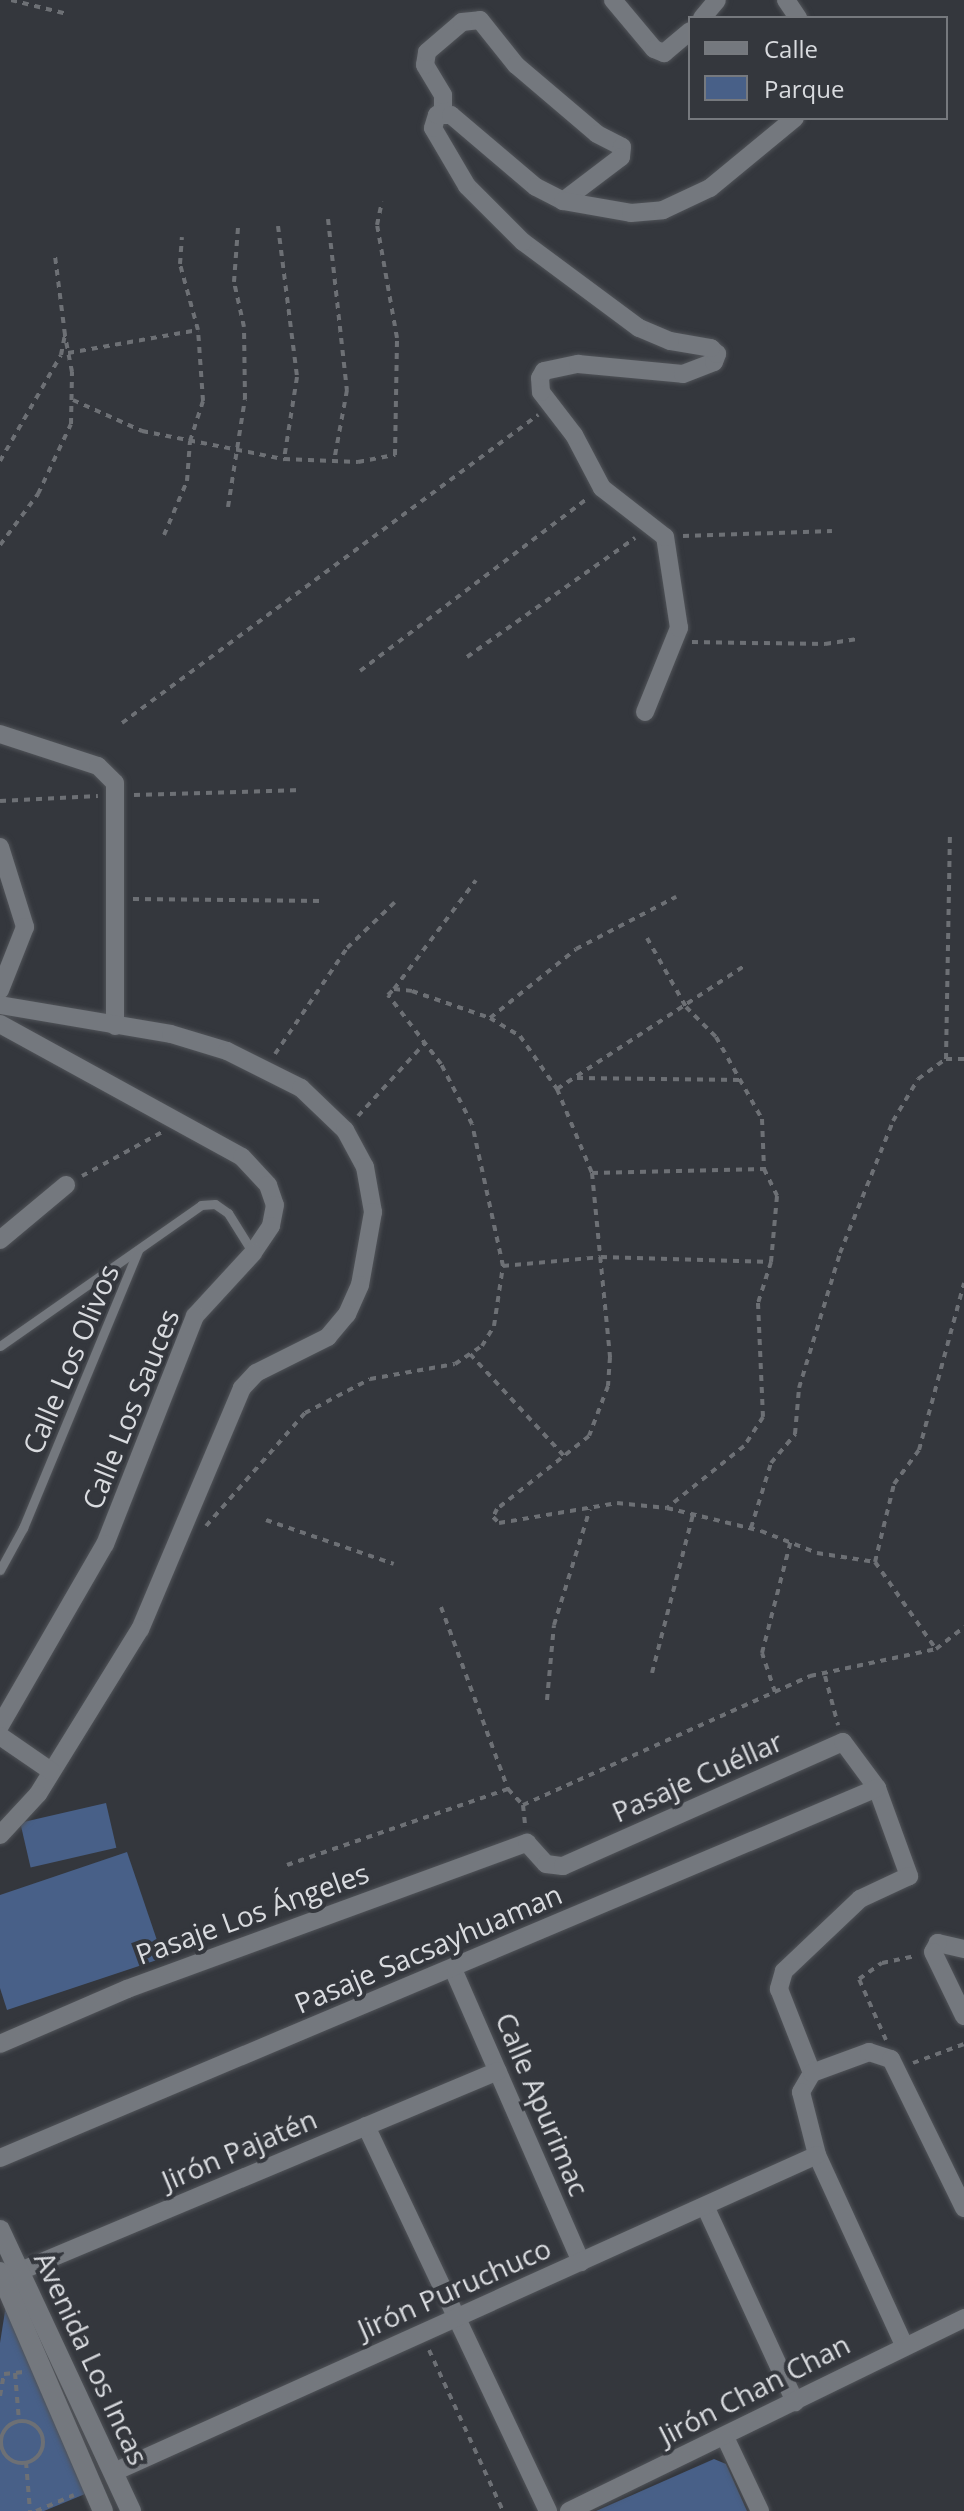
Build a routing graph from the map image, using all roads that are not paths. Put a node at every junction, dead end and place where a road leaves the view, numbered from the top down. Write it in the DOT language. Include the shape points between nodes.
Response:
graph roads {
  1 [pos="613,0"];
  2 [pos="688,33"];
  3 [pos="443,113"];
  4 [pos="793,120"];
  5 [pos="563,201"];
  6 [pos="645,712"];
  7 [pos="0,734"];
  8 [pos="0,847"];
  9 [pos="0,990"];
  10 [pos="0,1005"];
  11 [pos="0,1024"];
  12 [pos="115,1026"];
  13 [pos="66,1185"];
  14 [pos="0,1240"];
  15 [pos="138,1251"];
  16 [pos="253,1253"];
  17 [pos="0,1346"];
  18 [pos="0,1570"];
  19 [pos="0,1726"];
  20 [pos="0,1736"];
  21 [pos="51,1771"];
  22 [pos="877,1788"];
  23 [pos="0,1835"];
  24 [pos="527,1843"];
  25 [pos="964,1949"];
  26 [pos="453,1969"];
  27 [pos="964,2016"];
  28 [pos="0,2044"];
  29 [pos="498,2071"];
  30 [pos="812,2073"];
  31 [pos="366,2126"];
  32 [pos="817,2155"];
  33 [pos="0,2158"];
  34 [pos="705,2206"];
  35 [pos="964,2208"];
  36 [pos="2,2238"];
  37 [pos="581,2262"];
  38 [pos="22,2270"];
  39 [pos="1,2281"];
  40 [pos="457,2318"];
  41 [pos="964,2318"];
  42 [pos="904,2345"];
  43 [pos="795,2402"];
  44 [pos="725,2437"];
  45 [pos="114,2472"];
  46 [pos="103,2511"];
  47 [pos="131,2511"];
  48 [pos="548,2511"];
  49 [pos="569,2511"];
  50 [pos="760,2511"];
  1 -- 2 [label="street" via="654,49 664,53"];
  3 -- 5 [label="street" via="536,187"];
  3 -- 5 [label="street" via="443,95 425,65 427,52 462,22 480,20 516,65 597,134 622,147 621,157"];
  3 -- 6 [label="street" via="433,128 443,150 467,186 523,242 639,328 717,354 714,362 683,374 578,364 544,371 541,392 574,435 602,488 660,531 679,608 674,642"];
  4 -- 5 [label="street" via="710,188 663,210 631,213"];
  7 -- 12 [label="street" via="110,774 115,796"];
  8 -- 9 [label="street" via="25,927"];
  10 -- 12 [label="street"];
  11 -- 16 [label="street, Calle Los Sauces" via="242,1157 268,1185 275,1205 271,1226"];
  12 -- 21 [label="street" via="171,1034 301,1088 345,1130 365,1167 373,1212 360,1285 328,1337 256,1373 242,1388 140,1629"];
  13 -- 14 [label="street"];
  15 -- 16 [label="lane" via="188,1211 215,1204 228,1213"];
  15 -- 17 [label="lane"];
  15 -- 18 [label="lane, Calle Los Olivos" via="23,1528"];
  16 -- 19 [label="street, Calle Los Sauces" via="195,1316 105,1544"];
  20 -- 21 [label="street"];
  21 -- 23 [label="street"];
  22 -- 24 [label="street, Pasaje Cuéllar" via="843,1742 563,1866 546,1864"];
  22 -- 26 [label="street, Pasaje Sacsayhuaman"];
  22 -- 30 [label="street" via="909,1876 860,1899 779,1979"];
  24 -- 28 [label="street, Pasaje Los Ángeles" via="127,1989"];
  25 -- 27 [label="street" via="936,1948"];
  26 -- 29 [label="street, Calle Apurimac"];
  26 -- 33 [label="street, Pasaje Sacsayhuaman"];
  29 -- 31 [label="street, Jirón Pajatén"];
  29 -- 37 [label="street, Calle Apurimac"];
  30 -- 32 [label="street" via="801,2092"];
  30 -- 35 [label="street" via="869,2052 894,2064"];
  31 -- 38 [label="street, Jirón Pajatén"];
  31 -- 40 [label="street"];
  32 -- 34 [label="street, Jirón Puruchuco"];
  32 -- 42 [label="street"];
  34 -- 37 [label="street, Jirón Puruchuco"];
  34 -- 43 [label="street"];
  36 -- 38 [label="street, Avenida Los Incas"];
  37 -- 40 [label="street, Jirón Puruchuco"];
  38 -- 39 [label="street, Jirón Pajatén"];
  38 -- 45 [label="street, Avenida Los Incas"];
  39 -- 46 [label="street, Avenida Los Incas"];
  40 -- 45 [label="street, Jirón Puruchuco"];
  40 -- 48 [label="street"];
  41 -- 42 [label="street, Jirón Chan Chan"];
  42 -- 43 [label="street, Jirón Chan Chan"];
  43 -- 44 [label="street, Jirón Chan Chan"];
  44 -- 49 [label="street, Jirón Chan Chan"];
  44 -- 50 [label="street"];
  45 -- 47 [label="street, Avenida Los Incas"];
}
